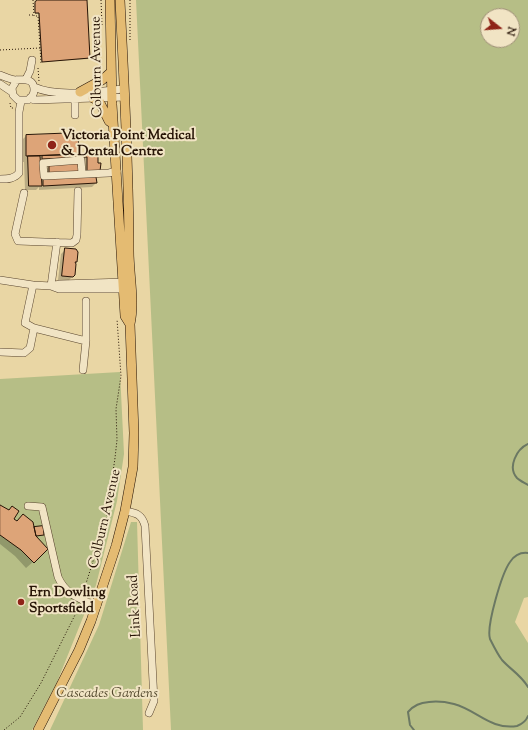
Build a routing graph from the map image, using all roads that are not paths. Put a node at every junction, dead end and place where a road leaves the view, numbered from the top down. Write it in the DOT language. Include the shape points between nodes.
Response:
graph roads {
  1 [pos="110,0"];
  2 [pos="120,0"];
  3 [pos="32,60"];
  4 [pos="111,72"];
  5 [pos="0,75"];
  6 [pos="26,79"];
  7 [pos="17,80"];
  8 [pos="0,84"];
  9 [pos="34,87"];
  10 [pos="12,92"];
  11 [pos="124,93"];
  12 [pos="112,94"];
  13 [pos="78,95"];
  14 [pos="30,98"];
  15 [pos="93,98"];
  16 [pos="21,101"];
  17 [pos="75,115"];
  18 [pos="113,124"];
  19 [pos="117,171"];
  20 [pos="82,174"];
  21 [pos="0,179"];
  22 [pos="78,191"];
  23 [pos="24,193"];
  24 [pos="57,242"];
  25 [pos="0,280"];
  26 [pos="33,285"];
  27 [pos="51,286"];
  28 [pos="127,286"];
  29 [pos="86,301"];
  30 [pos="34,328"];
  31 [pos="86,342"];
  32 [pos="0,352"];
  33 [pos="83,370"];
  34 [pos="28,506"];
  35 [pos="124,511"];
  36 [pos="97,606"];
  37 [pos="149,714"];
  38 [pos="38,730"];
  1 -- 4 [label="main road, Colburn Avenue"];
  2 -- 11 [label="main road, Colburn Avenue"];
  3 -- 6 [label="street"];
  4 -- 12 [label="main road, Colburn Avenue"];
  4 -- 13 [label="main road"];
  5 -- 7 [label="street"];
  6 -- 7 [label="street"];
  6 -- 9 [label="street"];
  7 -- 10 [label="street"];
  8 -- 10 [label="street"];
  9 -- 13 [label="street" via="48,92"];
  9 -- 14 [label="street" via="34,93"];
  10 -- 16 [label="street" via="15,98"];
  11 -- 12 [label="street"];
  11 -- 28 [label="main road, Colburn Avenue" via="129,200"];
  12 -- 13 [label="street"];
  12 -- 15 [label="street"];
  12 -- 18 [label="main road, Colburn Avenue"];
  13 -- 14 [label="street" via="34,100"];
  13 -- 15 [label="street"];
  13 -- 17 [label="street"];
  14 -- 16 [label="street"];
  15 -- 18 [label="main road" via="100,101 109,121"];
  16 -- 21 [label="street" via="19,173 16,177"];
  18 -- 19 [label="main road, Colburn Avenue"];
  19 -- 20 [label="street"];
  19 -- 28 [label="main road, Colburn Avenue"];
  20 -- 20 [label="street" via="44,176 43,162 81,160"];
  22 -- 24 [label="street" via="76,240 72,243"];
  23 -- 24 [label="street" via="16,234 18,241"];
  24 -- 27 [label="street"];
  25 -- 26 [label="street"];
  26 -- 27 [label="street"];
  26 -- 30 [label="street" via="25,323"];
  27 -- 28 [label="street"];
  28 -- 35 [label="main road, Colburn Avenue" via="132,314 130,324 134,433 133,467"];
  29 -- 31 [label="street"];
  30 -- 31 [label="street"];
  30 -- 32 [label="street" via="30,348 24,353"];
  31 -- 33 [label="street"];
  34 -- 36 [label="street" via="42,507 62,587 71,595"];
  35 -- 36 [label="main road, Colburn Avenue"];
  35 -- 37 [label="street, Link Road" via="140,514 145,526 154,701"];
  36 -- 38 [label="main road, Colburn Avenue" via="76,656"];
}
